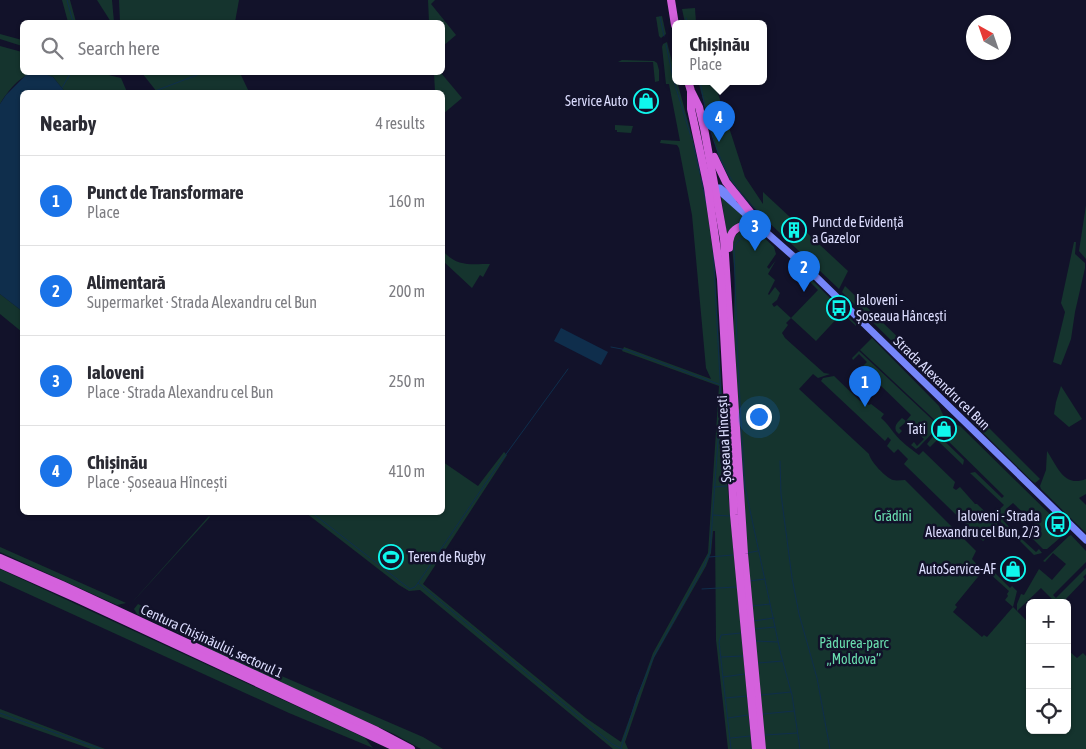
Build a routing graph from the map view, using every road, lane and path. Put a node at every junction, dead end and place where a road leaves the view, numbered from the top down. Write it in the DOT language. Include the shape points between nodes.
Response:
graph roads {
  1 [pos="671,0"];
  2 [pos="674,20"];
  3 [pos="689,85"];
  4 [pos="699,132"];
  5 [pos="715,189"];
  6 [pos="710,199"];
  7 [pos="751,214"];
  8 [pos="759,227"];
  9 [pos="780,244"];
  10 [pos="721,279"];
  11 [pos="732,365"];
  12 [pos="1086,540"];
  13 [pos="0,557"];
  14 [pos="0,564"];
  15 [pos="399,749"];
  16 [pos="412,749"];
  17 [pos="756,749"];
  18 [pos="762,749"];
  1 -- 2 [label="highway"];
  3 -- 4 [label="highway" via="699,107"];
  4 -- 5 [label="highway" via="710,181"];
  4 -- 6 [label="highway, Șoseaua Hîncești"];
  4 -- 7 [label="highway" via="709,136 722,176"];
  5 -- 6 [label="highway"];
  5 -- 7 [label="main road, Strada Alexandru cel Bun" via="723,189"];
  5 -- 8 [label="main road, Strada Alexandru cel Bun"];
  5 -- 10 [label="highway"];
  5 -- 11 [label="highway, Șoseaua Hîncești" via="724,239"];
  6 -- 10 [label="highway, Șoseaua Hîncești"];
  7 -- 9 [label="main road, Strada Alexandru cel Bun"];
  8 -- 9 [label="main road, Strada Alexandru cel Bun"];
  8 -- 11 [label="highway" via="740,227 732,232 729,241"];
  9 -- 12 [label="main road, Strada Alexandru cel Bun"];
  10 -- 17 [label="highway, Șoseaua Hîncești" via="734,515"];
  11 -- 18 [label="highway, Șoseaua Hîncești" via="744,554"];
  13 -- 16 [label="highway, Centura Chișinăului, sectorul 1"];
  14 -- 15 [label="highway, Centura Chișinăului, sectorul 1"];
}
